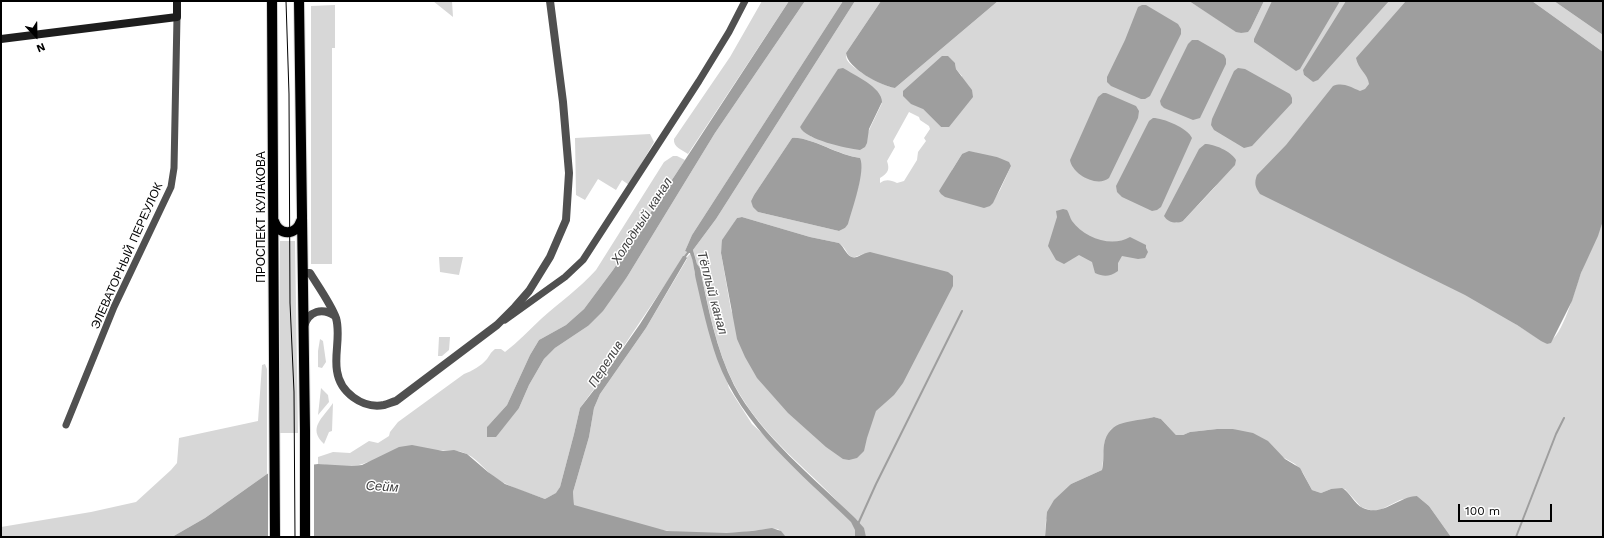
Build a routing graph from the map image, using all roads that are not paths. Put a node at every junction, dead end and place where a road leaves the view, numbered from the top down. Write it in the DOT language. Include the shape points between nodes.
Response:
graph roads {
  1 [pos="177,1"];
  2 [pos="272,1"];
  3 [pos="300,1"];
  4 [pos="550,1"];
  5 [pos="745,1"];
  6 [pos="177,16"];
  7 [pos="1,39"];
  8 [pos="274,221"];
  9 [pos="301,221"];
  10 [pos="306,273"];
  11 [pos="335,317"];
  12 [pos="497,325"];
  13 [pos="303,327"];
  14 [pos="66,425"];
  15 [pos="275,537"];
  16 [pos="305,537"];
  1 -- 6 [label="main road"];
  2 -- 8 [label="main road, ПРОСПЕКТ КУЛАКОВА"];
  3 -- 9 [label="main road"];
  4 -- 12 [label="street" via="569,173 566,220 540,274"];
  5 -- 12 [label="street" via="729,32 583,260 565,277"];
  6 -- 7 [label="main road"];
  6 -- 14 [label="street, ЭЛЕВАТОРНЫЙ ПЕРЕУЛОК" via="174,168 171,187 114,306"];
  8 -- 9 [label="main road" via="278,229 289,233 297,229"];
  8 -- 15 [label="main road, ПРОСПЕКТ КУЛАКОВА"];
  9 -- 10 [label="main road"];
  10 -- 11 [label="street"];
  10 -- 13 [label="main road"];
  11 -- 12 [label="street" via="337,370 340,383 358,401 371,405 384,405 396,401"];
  11 -- 13 [label="street" via="329,312 317,311 309,316"];
  13 -- 16 [label="main road"];
}
